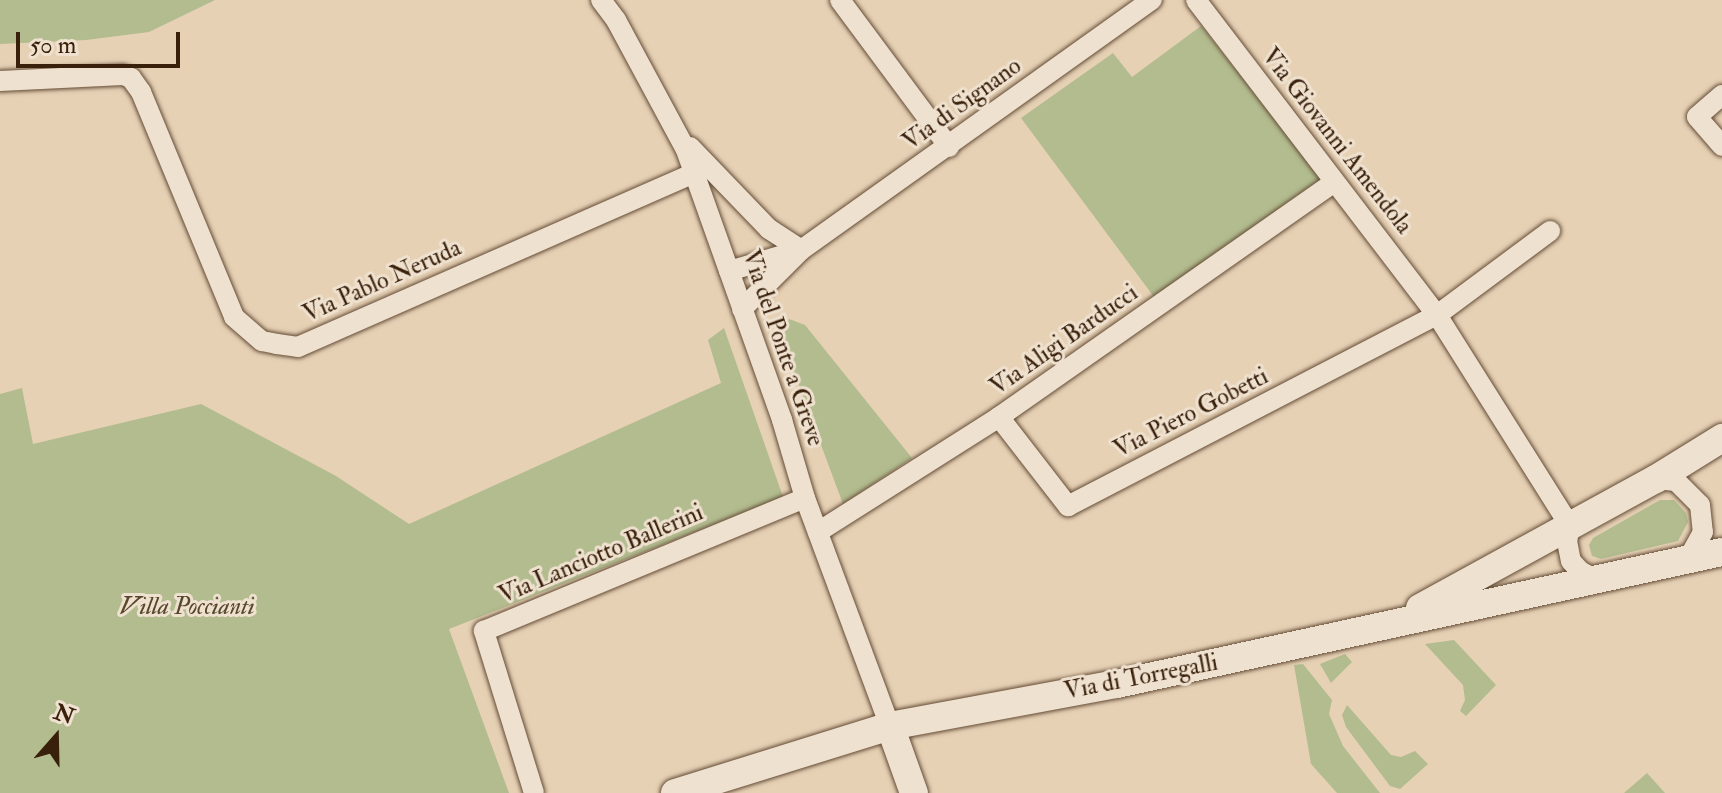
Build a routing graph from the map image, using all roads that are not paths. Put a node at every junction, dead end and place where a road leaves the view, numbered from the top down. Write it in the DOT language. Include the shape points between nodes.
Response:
graph roads {
  1 [pos="601,0"];
  2 [pos="840,0"];
  3 [pos="1152,0"];
  4 [pos="1196,0"];
  5 [pos="0,81"];
  6 [pos="1722,95"];
  7 [pos="679,134"];
  8 [pos="1722,146"];
  9 [pos="949,147"];
  10 [pos="695,173"];
  11 [pos="1334,182"];
  12 [pos="1550,231"];
  13 [pos="801,250"];
  14 [pos="729,271"];
  15 [pos="742,309"];
  16 [pos="1437,315"];
  17 [pos="999,417"];
  18 [pos="1722,438"];
  19 [pos="1656,479"];
  20 [pos="805,498"];
  21 [pos="1570,526"];
  22 [pos="818,532"];
  23 [pos="1722,552"];
  24 [pos="1688,559"];
  25 [pos="1595,579"];
  26 [pos="1391,624"];
  27 [pos="890,726"];
  28 [pos="534,793"];
  29 [pos="675,793"];
  30 [pos="914,793"];
  1 -- 7 [label="street, Via del Ponte a Greve"];
  2 -- 9 [label="street"];
  3 -- 9 [label="street, Via di Signano"];
  4 -- 11 [label="street, Via Giovanni Amendola"];
  5 -- 10 [label="street, Via Pablo Neruda" via="131,78 234,317 262,341 298,347"];
  6 -- 8 [label="street" via="1697,117"];
  7 -- 10 [label="street, Via del Ponte a Greve"];
  7 -- 13 [label="street" via="769,229"];
  9 -- 13 [label="street, Via di Signano"];
  10 -- 14 [label="street, Via del Ponte a Greve"];
  11 -- 16 [label="street, Via Giovanni Amendola"];
  11 -- 17 [label="street, Via Aligi Barducci"];
  12 -- 16 [label="street"];
  13 -- 14 [label="street"];
  13 -- 15 [label="street"];
  14 -- 15 [label="street, Via del Ponte a Greve"];
  15 -- 20 [label="street, Via del Ponte a Greve"];
  16 -- 17 [label="street, Via Piero Gobetti" via="1068,506"];
  16 -- 21 [label="street, Via Giovanni Amendola"];
  17 -- 22 [label="street, Via Aligi Barducci"];
  18 -- 19 [label="main road, Via di Torregalli"];
  19 -- 21 [label="main road, Via di Torregalli"];
  19 -- 24 [label="street" via="1676,481 1700,505 1703,532"];
  20 -- 22 [label="street, Via del Ponte a Greve"];
  20 -- 28 [label="street, Via Lanciotto Ballerini" via="484,631"];
  21 -- 25 [label="street" via="1571,561"];
  21 -- 26 [label="main road, Via di Torregalli"];
  22 -- 27 [label="street, Via del Ponte a Greve"];
  23 -- 24 [label="main road, Via di Torregalli"];
  24 -- 25 [label="main road, Via di Torregalli"];
  25 -- 26 [label="main road, Via di Torregalli"];
  26 -- 27 [label="main road, Via di Torregalli" via="1117,684"];
  27 -- 29 [label="main road, Via di Torregalli"];
  27 -- 30 [label="main road"];
}
